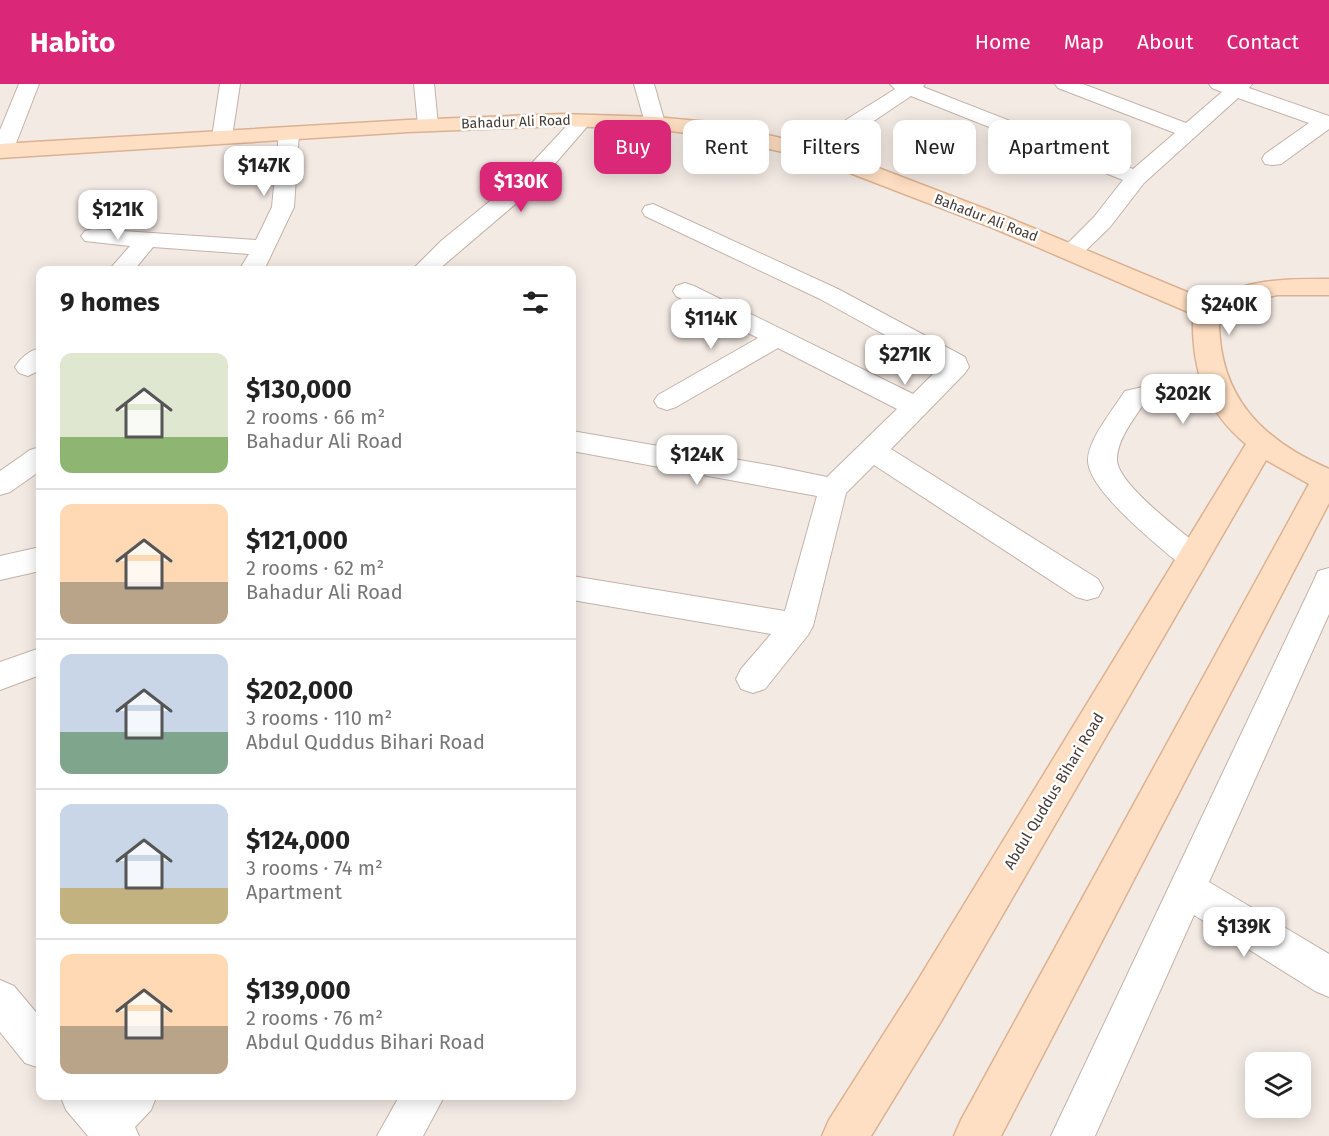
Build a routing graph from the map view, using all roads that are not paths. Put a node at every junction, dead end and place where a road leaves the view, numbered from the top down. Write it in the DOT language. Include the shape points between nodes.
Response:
graph roads {
  1 [pos="29,84"];
  2 [pos="231,84"];
  3 [pos="424,84"];
  4 [pos="1065,84"];
  5 [pos="646,85"];
  6 [pos="908,85"];
  7 [pos="1232,86"];
  8 [pos="654,120"];
  9 [pos="860,120"];
  10 [pos="582,121"];
  11 [pos="594,121"];
  12 [pos="1327,123"];
  13 [pos="428,125"];
  14 [pos="671,125"];
  15 [pos="1189,131"];
  16 [pos="289,133"];
  17 [pos="222,137"];
  18 [pos="781,145"];
  19 [pos="1,151"];
  20 [pos="1273,159"];
  21 [pos="872,174"];
  22 [pos="1137,178"];
  23 [pos="653,211"];
  24 [pos="93,236"];
  25 [pos="147,240"];
  26 [pos="264,248"];
  27 [pos="1071,252"];
  28 [pos="124,266"];
  29 [pos="253,266"];
  30 [pos="428,266"];
  31 [pos="1329,287"];
  32 [pos="685,291"];
  33 [pos="1214,313"];
  34 [pos="778,338"];
  35 [pos="1220,396"];
  36 [pos="667,401"];
  37 [pos="916,407"];
  38 [pos="576,442"];
  39 [pos="1261,444"];
  40 [pos="872,450"];
  41 [pos="36,460"];
  42 [pos="1328,480"];
  43 [pos="0,485"];
  44 [pos="833,489"];
  45 [pos="1193,558"];
  46 [pos="36,560"];
  47 [pos="0,568"];
  48 [pos="1329,580"];
  49 [pos="1088,588"];
  50 [pos="576,589"];
  51 [pos="797,626"];
  52 [pos="36,663"];
  53 [pos="0,676"];
  54 [pos="753,679"];
  55 [pos="1188,890"];
  56 [pos="1329,977"];
  57 [pos="0,1000"];
  58 [pos="36,1043"];
  59 [pos="128,1100"];
  60 [pos="421,1100"];
  61 [pos="101,1118"];
  62 [pos="399,1136"];
  63 [pos="845,1136"];
  64 [pos="977,1136"];
  65 [pos="1073,1136"];
  1 -- 19 [label="street"];
  2 -- 17 [label="street"];
  3 -- 13 [label="street"];
  4 -- 15 [label="street"];
  5 -- 8 [label="street"];
  6 -- 9 [label="street"];
  6 -- 22 [label="street" via="995,124"];
  7 -- 12 [label="street"];
  7 -- 15 [label="street"];
  10 -- 11 [label="main road, Bahadur Ali Road"];
  10 -- 13 [label="main road, Bahadur Ali Road"];
  10 -- 30 [label="street" via="525,184"];
  12 -- 20 [label="street"];
  13 -- 16 [label="main road, Bahadur Ali Road"];
  14 -- 18 [label="main road, Bahadur Ali Road"];
  15 -- 22 [label="street"];
  16 -- 17 [label="main road, Bahadur Ali Road"];
  16 -- 26 [label="street" via="283,207"];
  17 -- 19 [label="main road, Bahadur Ali Road"];
  21 -- 27 [label="main road, Bahadur Ali Road"];
  22 -- 27 [label="street" via="1102,222"];
  23 -- 37 [label="street" via="829,294 957,363"];
  24 -- 25 [label="street"];
  25 -- 26 [label="street"];
  25 -- 28 [label="street"];
  26 -- 29 [label="street"];
  27 -- 33 [label="main road, Bahadur Ali Road"];
  31 -- 33 [label="main road" via="1277,286 1235,297"];
  32 -- 34 [label="street"];
  33 -- 35 [label="main road" via="1206,318 1207,356"];
  34 -- 36 [label="street"];
  34 -- 37 [label="street"];
  35 -- 39 [label="main road"];
  35 -- 45 [label="street" via="1174,403 1147,395 1134,397 1102,460 1102,469 1125,498"];
  37 -- 40 [label="street"];
  38 -- 44 [label="street"];
  39 -- 42 [label="main road"];
  39 -- 45 [label="main road, Abdul Quddus Bihari Road"];
  40 -- 44 [label="street"];
  40 -- 49 [label="street"];
  41 -- 43 [label="street"];
  42 -- 64 [label="main road"];
  44 -- 51 [label="street"];
  45 -- 63 [label="main road, Abdul Quddus Bihari Road"];
  46 -- 47 [label="street"];
  48 -- 55 [label="street"];
  50 -- 51 [label="street"];
  51 -- 54 [label="street"];
  52 -- 53 [label="street"];
  55 -- 56 [label="street"];
  55 -- 65 [label="street"];
  57 -- 58 [label="street"];
  59 -- 61 [label="street"];
  60 -- 62 [label="street"];
}
